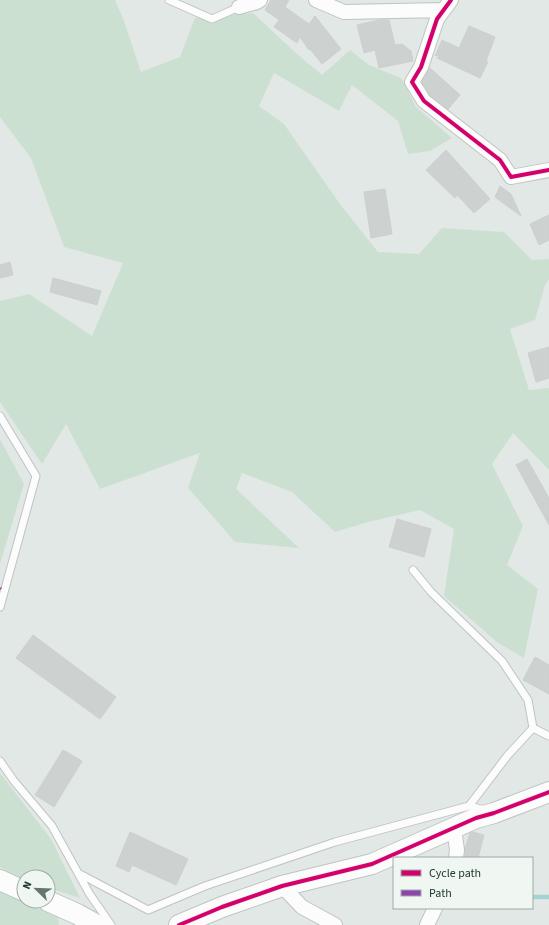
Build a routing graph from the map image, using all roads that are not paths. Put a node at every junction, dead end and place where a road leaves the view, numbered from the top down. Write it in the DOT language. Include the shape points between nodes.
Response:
graph roads {
  1 [pos="169,0"];
  2 [pos="260,0"];
  3 [pos="316,0"];
  4 [pos="447,5"];
  5 [pos="239,7"];
  6 [pos="549,170"];
  7 [pos="0,416"];
  8 [pos="413,570"];
  9 [pos="0,607"];
  10 [pos="533,728"];
  11 [pos="549,736"];
  12 [pos="0,760"];
  13 [pos="549,792"];
  14 [pos="470,806"];
  15 [pos="494,813"];
  16 [pos="454,828"];
  17 [pos="456,857"];
  18 [pos="78,873"];
  19 [pos="0,880"];
  20 [pos="282,886"];
  21 [pos="16,887"];
  22 [pos="56,905"];
  23 [pos="435,909"];
  24 [pos="97,925"];
  25 [pos="111,925"];
  26 [pos="179,925"];
  27 [pos="335,925"];
  28 [pos="427,925"];
  1 -- 5 [label="lane" via="212,19"];
  2 -- 5 [label="street"];
  3 -- 4 [label="street" via="344,12"];
  4 -- 6 [label="street" via="437,19 421,66 412,82 424,101 500,160 511,177"];
  7 -- 9 [label="lane" via="36,476"];
  8 -- 10 [label="lane" via="431,592 502,661 528,700"];
  10 -- 11 [label="lane"];
  10 -- 14 [label="lane" via="508,755"];
  12 -- 18 [label="lane" via="52,826"];
  13 -- 15 [label="street"];
  14 -- 15 [label="lane"];
  14 -- 18 [label="lane" via="335,842 205,886 148,910"];
  15 -- 16 [label="street"];
  16 -- 17 [label="street"];
  16 -- 20 [label="street" via="372,864"];
  18 -- 25 [label="lane"];
  19 -- 21 [label="street"];
  20 -- 26 [label="street"];
  20 -- 27 [label="street" via="302,907"];
  22 -- 24 [label="street"];
  23 -- 28 [label="street"];
}
